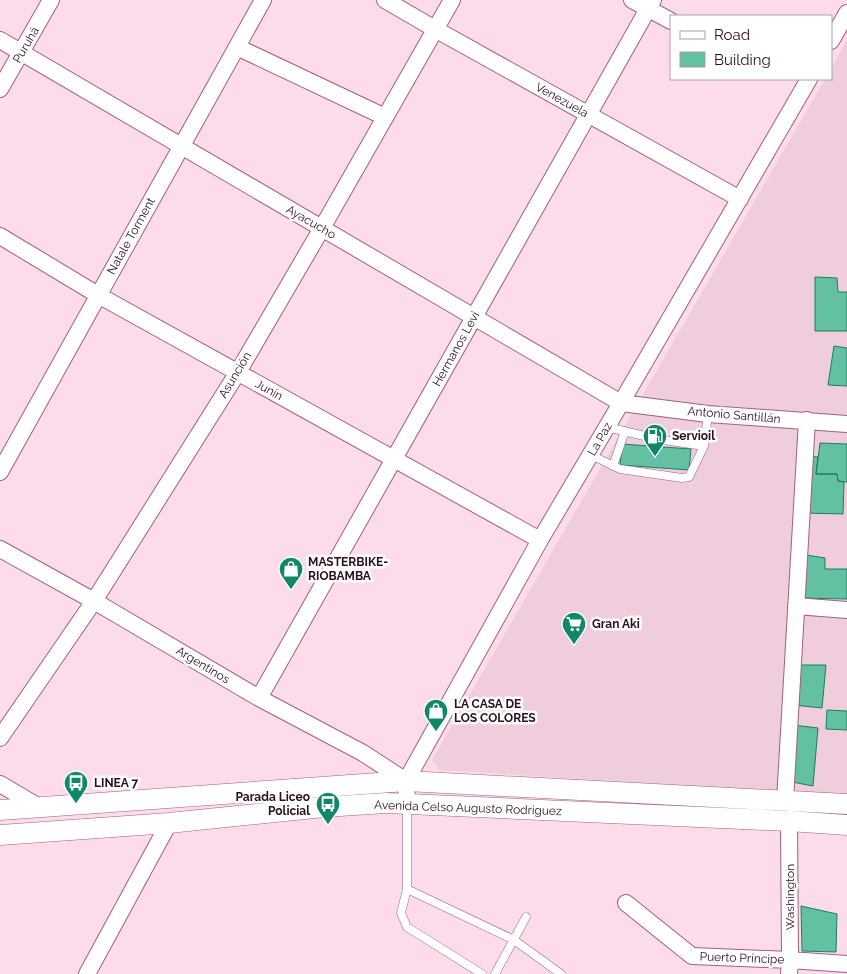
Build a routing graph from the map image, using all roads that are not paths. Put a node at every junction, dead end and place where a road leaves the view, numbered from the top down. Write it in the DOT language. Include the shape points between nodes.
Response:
graph roads {
  1 [pos="51,0"];
  2 [pos="263,0"];
  3 [pos="385,0"];
  4 [pos="452,0"];
  5 [pos="632,0"];
  6 [pos="651,4"];
  7 [pos="847,13"];
  8 [pos="670,20"];
  9 [pos="435,29"];
  10 [pos="832,39"];
  11 [pos="0,40"];
  12 [pos="237,47"];
  13 [pos="21,52"];
  14 [pos="808,80"];
  15 [pos="0,89"];
  16 [pos="588,114"];
  17 [pos="385,117"];
  18 [pos="182,146"];
  19 [pos="740,198"];
  20 [pos="322,228"];
  21 [pos="0,236"];
  22 [pos="98,295"];
  23 [pos="474,317"];
  24 [pos="238,372"];
  25 [pos="621,403"];
  26 [pos="708,414"];
  27 [pos="807,420"];
  28 [pos="847,424"];
  29 [pos="607,427"];
  30 [pos="625,432"];
  31 [pos="704,446"];
  32 [pos="590,456"];
  33 [pos="394,459"];
  34 [pos="613,466"];
  35 [pos="0,472"];
  36 [pos="540,540"];
  37 [pos="0,549"];
  38 [pos="94,601"];
  39 [pos="796,606"];
  40 [pos="847,610"];
  41 [pos="259,698"];
  42 [pos="0,738"];
  43 [pos="406,781"];
  44 [pos="0,784"];
  45 [pos="785,801"];
  46 [pos="407,804"];
  47 [pos="847,804"];
  48 [pos="39,807"];
  49 [pos="0,810"];
  50 [pos="789,821"];
  51 [pos="169,823"];
  52 [pos="847,825"];
  53 [pos="0,835"];
  54 [pos="407,889"];
  55 [pos="626,903"];
  56 [pos="526,916"];
  57 [pos="514,940"];
  58 [pos="847,964"];
  59 [pos="789,967"];
  60 [pos="87,974"];
  61 [pos="482,974"];
  62 [pos="494,974"];
  63 [pos="560,974"];
  1 -- 13 [label="street, Puruhá"];
  2 -- 12 [label="street, Natale Torment"];
  3 -- 9 [label="street, Venezuela"];
  4 -- 9 [label="street, Asunción"];
  5 -- 6 [label="street"];
  6 -- 8 [label="street"];
  6 -- 16 [label="street, Hermanos Levi"];
  7 -- 10 [label="street"];
  9 -- 16 [label="street, Venezuela"];
  9 -- 17 [label="street, Asunción"];
  11 -- 13 [label="street, Ayacucho"];
  12 -- 17 [label="street"];
  12 -- 18 [label="street, Natale Torment"];
  13 -- 15 [label="street, Puruhá"];
  13 -- 18 [label="street, Ayacucho"];
  14 -- 19 [label="street, La Paz"];
  16 -- 19 [label="street, Venezuela"];
  16 -- 23 [label="street, Hermanos Levi"];
  17 -- 20 [label="street, Asunción"];
  18 -- 20 [label="street, Ayacucho"];
  18 -- 22 [label="street, Natale Torment"];
  19 -- 25 [label="street, La Paz"];
  20 -- 23 [label="street, Ayacucho"];
  20 -- 24 [label="street, Asunción"];
  21 -- 22 [label="street, Junín"];
  22 -- 24 [label="street, Junín"];
  22 -- 35 [label="street, Natale Torment"];
  23 -- 25 [label="street, Ayacucho"];
  23 -- 33 [label="street, Hermanos Levi"];
  24 -- 33 [label="street, Junín"];
  24 -- 38 [label="street, Asunción"];
  25 -- 26 [label="street, Antonio Santillán"];
  25 -- 29 [label="street, La Paz"];
  26 -- 27 [label="street, Antonio Santillán"];
  26 -- 31 [label="lane"];
  27 -- 28 [label="street, Antonio Santillán"];
  27 -- 39 [label="street"];
  29 -- 30 [label="lane"];
  29 -- 32 [label="street, La Paz"];
  30 -- 31 [label="lane"];
  30 -- 34 [label="lane"];
  31 -- 34 [label="lane" via="689,477"];
  32 -- 34 [label="lane"];
  32 -- 36 [label="street, La Paz"];
  33 -- 36 [label="street, Junín"];
  33 -- 41 [label="street, Hermanos Levi"];
  36 -- 43 [label="street, La Paz"];
  37 -- 38 [label="street, Argentinos"];
  38 -- 41 [label="street, Argentinos"];
  38 -- 42 [label="street, Asunción"];
  39 -- 40 [label="street"];
  39 -- 45 [label="street"];
  41 -- 43 [label="street, Argentinos" via="363,753"];
  43 -- 45 [label="street, Avenida Celso Augusto Rodriguez"];
  43 -- 46 [label="street"];
  43 -- 48 [label="street, Avenida Celso Augusto Rodriguez"];
  44 -- 48 [label="street"];
  45 -- 47 [label="street, Avenida Celso Augusto Rodriguez"];
  46 -- 50 [label="street, Avenida Celso Augusto Rodriguez"];
  46 -- 51 [label="street, Avenida Celso Augusto Rodriguez" via="324,807"];
  46 -- 54 [label="lane"];
  48 -- 49 [label="street, Avenida Celso Augusto Rodriguez"];
  50 -- 52 [label="street, Avenida Celso Augusto Rodriguez"];
  50 -- 59 [label="street, Washington"];
  51 -- 53 [label="street, Avenida Celso Augusto Rodriguez"];
  51 -- 60 [label="street"];
  54 -- 57 [label="lane"];
  54 -- 61 [label="lane" via="401,913 407,927"];
  55 -- 59 [label="street, Puerto Príncipe" via="692,956"];
  56 -- 57 [label="lane"];
  57 -- 62 [label="lane"];
  57 -- 63 [label="lane"];
  58 -- 59 [label="street, Puerto Príncipe"];
}
